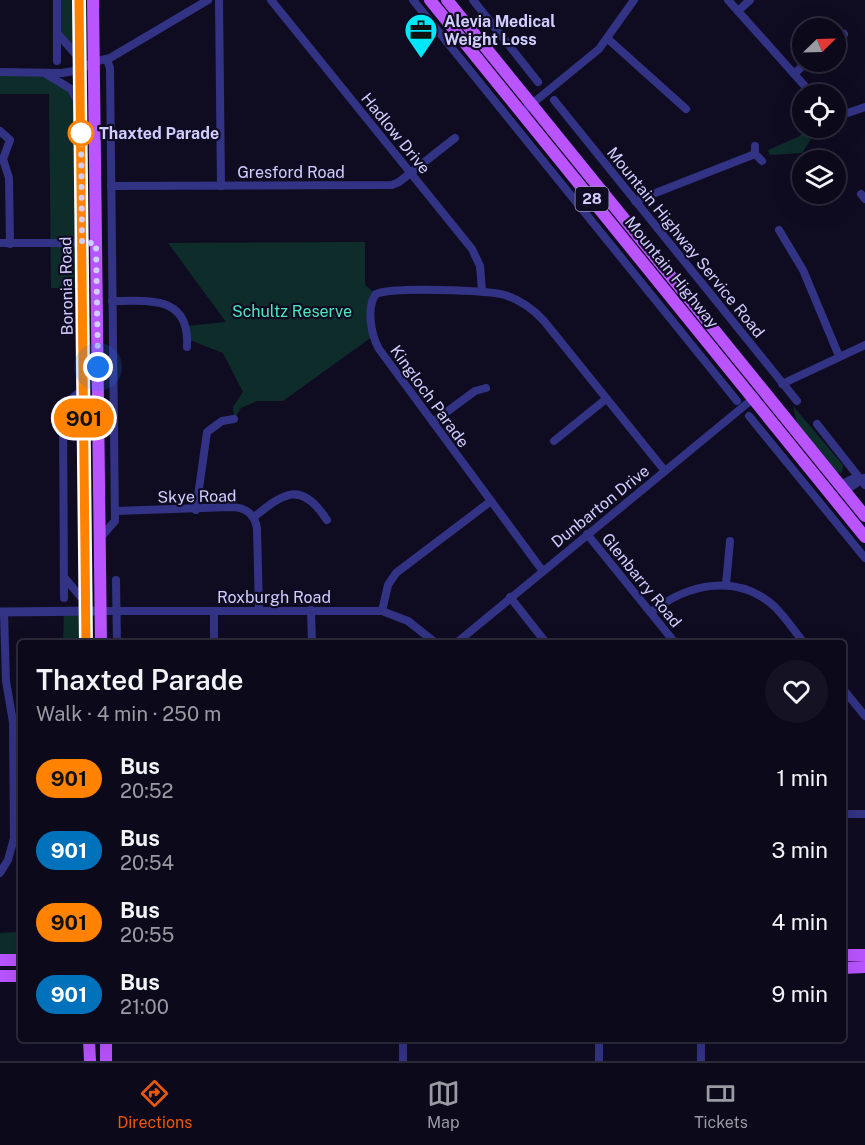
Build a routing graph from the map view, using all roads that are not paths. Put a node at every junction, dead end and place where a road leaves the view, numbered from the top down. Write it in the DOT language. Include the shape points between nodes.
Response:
graph roads {
  1 [pos="57,0"];
  2 [pos="79,0"];
  3 [pos="93,0"];
  4 [pos="208,0"];
  5 [pos="219,0"];
  6 [pos="271,0"];
  7 [pos="413,0"];
  8 [pos="430,0"];
  9 [pos="447,0"];
  10 [pos="472,0"];
  11 [pos="634,0"];
  12 [pos="728,0"];
  13 [pos="750,0"];
  14 [pos="738,11"];
  15 [pos="57,33"];
  16 [pos="608,39"];
  17 [pos="107,60"];
  18 [pos="57,61"];
  19 [pos="93,62"];
  20 [pos="80,65"];
  21 [pos="0,72"];
  22 [pos="46,74"];
  23 [pos="794,74"];
  24 [pos="538,82"];
  25 [pos="803,84"];
  26 [pos="554,100"];
  27 [pos="865,106"];
  28 [pos="527,109"];
  29 [pos="686,109"];
  30 [pos="80,110"];
  31 [pos="846,113"];
  32 [pos="0,130"];
  33 [pos="455,138"];
  34 [pos="762,161"];
  35 [pos="2,164"];
  36 [pos="411,173"];
  37 [pos="111,186"];
  38 [pos="221,186"];
  39 [pos="635,201"];
  40 [pos="778,230"];
  41 [pos="0,243"];
  42 [pos="82,243"];
  43 [pos="96,243"];
  44 [pos="10,244"];
  45 [pos="482,291"];
  46 [pos="112,301"];
  47 [pos="704,316"];
  48 [pos="703,336"];
  49 [pos="865,345"];
  50 [pos="187,347"];
  51 [pos="838,356"];
  52 [pos="706,363"];
  53 [pos="727,366"];
  54 [pos="782,384"];
  55 [pos="84,388"];
  56 [pos="486,388"];
  57 [pos="758,395"];
  58 [pos="606,399"];
  59 [pos="737,401"];
  60 [pos="796,401"];
  61 [pos="749,416"];
  62 [pos="234,420"];
  63 [pos="433,422"];
  64 [pos="817,424"];
  65 [pos="554,441"];
  66 [pos="665,471"];
  67 [pos="863,481"];
  68 [pos="843,488"];
  69 [pos="832,496"];
  70 [pos="491,501"];
  71 [pos="196,510"];
  72 [pos="115,511"];
  73 [pos="865,516"];
  74 [pos="254,517"];
  75 [pos="327,520"];
  76 [pos="587,534"];
  77 [pos="865,537"];
  78 [pos="100,538"];
  79 [pos="730,541"];
  80 [pos="865,558"];
  81 [pos="542,570"];
  82 [pos="64,576"];
  83 [pos="116,580"];
  84 [pos="726,585"];
  85 [pos="510,597"];
  86 [pos="64,598"];
  87 [pos="86,607"];
  88 [pos="259,610"];
  89 [pos="311,610"];
  90 [pos="100,611"];
  91 [pos="116,611"];
  92 [pos="214,611"];
  93 [pos="382,611"];
  94 [pos="2,612"];
  95 [pos="651,612"];
  96 [pos="86,640"];
  97 [pos="101,640"];
  98 [pos="117,640"];
  99 [pos="214,640"];
  100 [pos="312,640"];
  101 [pos="432,640"];
  102 [pos="460,640"];
  103 [pos="544,640"];
  104 [pos="673,640"];
  105 [pos="801,640"];
  106 [pos="846,694"];
  107 [pos="865,716"];
  108 [pos="846,814"];
  109 [pos="865,814"];
  110 [pos="0,873"];
  111 [pos="846,955"];
  112 [pos="865,955"];
  113 [pos="0,960"];
  114 [pos="18,960"];
  115 [pos="846,968"];
  116 [pos="865,968"];
  117 [pos="0,976"];
  118 [pos="18,976"];
  119 [pos="89,1042"];
  120 [pos="106,1042"];
  121 [pos="403,1042"];
  122 [pos="599,1042"];
  123 [pos="701,1042"];
  124 [pos="90,1061"];
  125 [pos="106,1061"];
  126 [pos="403,1061"];
  127 [pos="599,1061"];
  128 [pos="701,1061"];
  1 -- 15 [label="street"];
  2 -- 20 [label="main road, Boronia Road"];
  3 -- 19 [label="main road, Boronia Road"];
  4 -- 17 [label="street"];
  5 -- 38 [label="street"];
  6 -- 36 [label="street, Hadlow Drive"];
  7 -- 52 [label="street, Mountain Highway"];
  8 -- 28 [label="main road, Mountain Highway / 28"];
  9 -- 28 [label="main road, Mountain Highway / 28"];
  10 -- 24 [label="street"];
  11 -- 16 [label="street"];
  12 -- 14 [label="street"];
  13 -- 14 [label="street"];
  14 -- 23 [label="street"];
  15 -- 18 [label="street"];
  15 -- 20 [label="street"];
  16 -- 28 [label="street"];
  16 -- 29 [label="street"];
  17 -- 19 [label="street"];
  17 -- 37 [label="street"];
  19 -- 20 [label="street"];
  19 -- 43 [label="main road, Boronia Road"];
  20 -- 22 [label="street"];
  20 -- 30 [label="main road, Boronia Road"];
  21 -- 22 [label="street"];
  22 -- 30 [label="street" via="71,89"];
  23 -- 25 [label="street"];
  26 -- 39 [label="street, Mountain Highway Service Road"];
  27 -- 31 [label="street"];
  28 -- 47 [label="main road, Mountain Highway / 28"];
  28 -- 48 [label="main road, Mountain Highway / 28"];
  30 -- 42 [label="main road, Boronia Road"];
  32 -- 35 [label="street" via="10,140"];
  33 -- 36 [label="street, Gresford Road"];
  34 -- 39 [label="street" via="755,150"];
  35 -- 44 [label="street" via="9,178"];
  36 -- 38 [label="street, Gresford Road" via="392,185"];
  36 -- 45 [label="street, Hadlow Drive" via="472,249 480,266"];
  37 -- 38 [label="street, Gresford Road"];
  37 -- 46 [label="street"];
  39 -- 54 [label="street, Mountain Highway Service Road"];
  40 -- 51 [label="street" via="803,270"];
  41 -- 44 [label="street"];
  42 -- 43 [label="street"];
  42 -- 44 [label="street"];
  42 -- 55 [label="main road, Boronia Road"];
  43 -- 78 [label="main road, Boronia Road"];
  45 -- 58 [label="street, Kingloch Parade" via="508,296 535,312"];
  45 -- 63 [label="street, Kingloch Parade" via="383,292 372,300 375,341"];
  46 -- 50 [label="street" via="171,306 184,322"];
  46 -- 72 [label="street"];
  47 -- 48 [label="main road" via="699,323"];
  47 -- 57 [label="main road, Mountain Highway / 28"];
  48 -- 53 [label="main road, Mountain Highway / 28"];
  49 -- 51 [label="street"];
  51 -- 54 [label="street"];
  52 -- 53 [label="street"];
  52 -- 59 [label="street"];
  53 -- 57 [label="main road, Mountain Highway / 28"];
  54 -- 60 [label="street, Mountain Highway Service Road"];
  55 -- 82 [label="street" via="63,406"];
  55 -- 87 [label="main road, Boronia Road"];
  56 -- 63 [label="street" via="475,391"];
  57 -- 66 [label="street, Dunbarton Drive"];
  57 -- 68 [label="main road, Mountain Highway / 28"];
  57 -- 69 [label="main road, Mountain Highway / 28"];
  58 -- 65 [label="street"];
  58 -- 66 [label="street, Kingloch Parade"];
  61 -- 80 [label="street"];
  62 -- 71 [label="street" via="222,421 207,432"];
  63 -- 70 [label="street, Kingloch Parade"];
  64 -- 67 [label="street"];
  66 -- 76 [label="street, Dunbarton Drive"];
  67 -- 68 [label="street" via="852,479"];
  68 -- 69 [label="main road"];
  68 -- 73 [label="main road, Mountain Highway / 28"];
  69 -- 77 [label="main road, Mountain Highway / 28"];
  70 -- 81 [label="street, Kingloch Parade"];
  70 -- 93 [label="street" via="396,573 388,585"];
  71 -- 72 [label="street, Skye Road"];
  71 -- 74 [label="street, Skye Road" via="236,507"];
  72 -- 78 [label="street" via="114,525"];
  74 -- 75 [label="street" via="278,497 295,494 320,510"];
  74 -- 88 [label="street, Skye Road" via="258,534"];
  76 -- 81 [label="street, Dunbarton Drive"];
  76 -- 95 [label="street, Glenbarry Road"];
  78 -- 90 [label="main road, Boronia Road"];
  79 -- 84 [label="street"];
  81 -- 85 [label="street, Dunbarton Drive"];
  82 -- 86 [label="street"];
  82 -- 87 [label="street"];
  83 -- 91 [label="street"];
  84 -- 95 [label="street" via="682,592"];
  84 -- 105 [label="street" via="769,603"];
  85 -- 102 [label="street, Dunbarton Drive"];
  85 -- 103 [label="street"];
  87 -- 90 [label="street"];
  87 -- 94 [label="street"];
  87 -- 96 [label="main road, Boronia Road"];
  88 -- 89 [label="street, Roxburgh Road"];
  88 -- 92 [label="street, Roxburgh Road"];
  89 -- 93 [label="street, Roxburgh Road"];
  89 -- 100 [label="street"];
  90 -- 91 [label="street, Roxburgh Road"];
  90 -- 97 [label="main road, Boronia Road"];
  91 -- 92 [label="street, Roxburgh Road"];
  91 -- 98 [label="street"];
  92 -- 99 [label="street"];
  93 -- 101 [label="street, Roxburgh Road" via="408,621"];
  94 -- 110 [label="street" via="13,722 14,830 12,852"];
  95 -- 104 [label="street, Glenbarry Road"];
  106 -- 107 [label="street"];
  108 -- 109 [label="street"];
  111 -- 112 [label="main road"];
  113 -- 114 [label="main road"];
  115 -- 116 [label="main road"];
  117 -- 118 [label="main road"];
  119 -- 124 [label="main road"];
  120 -- 125 [label="main road"];
  121 -- 126 [label="street"];
  122 -- 127 [label="street"];
  123 -- 128 [label="street"];
}
